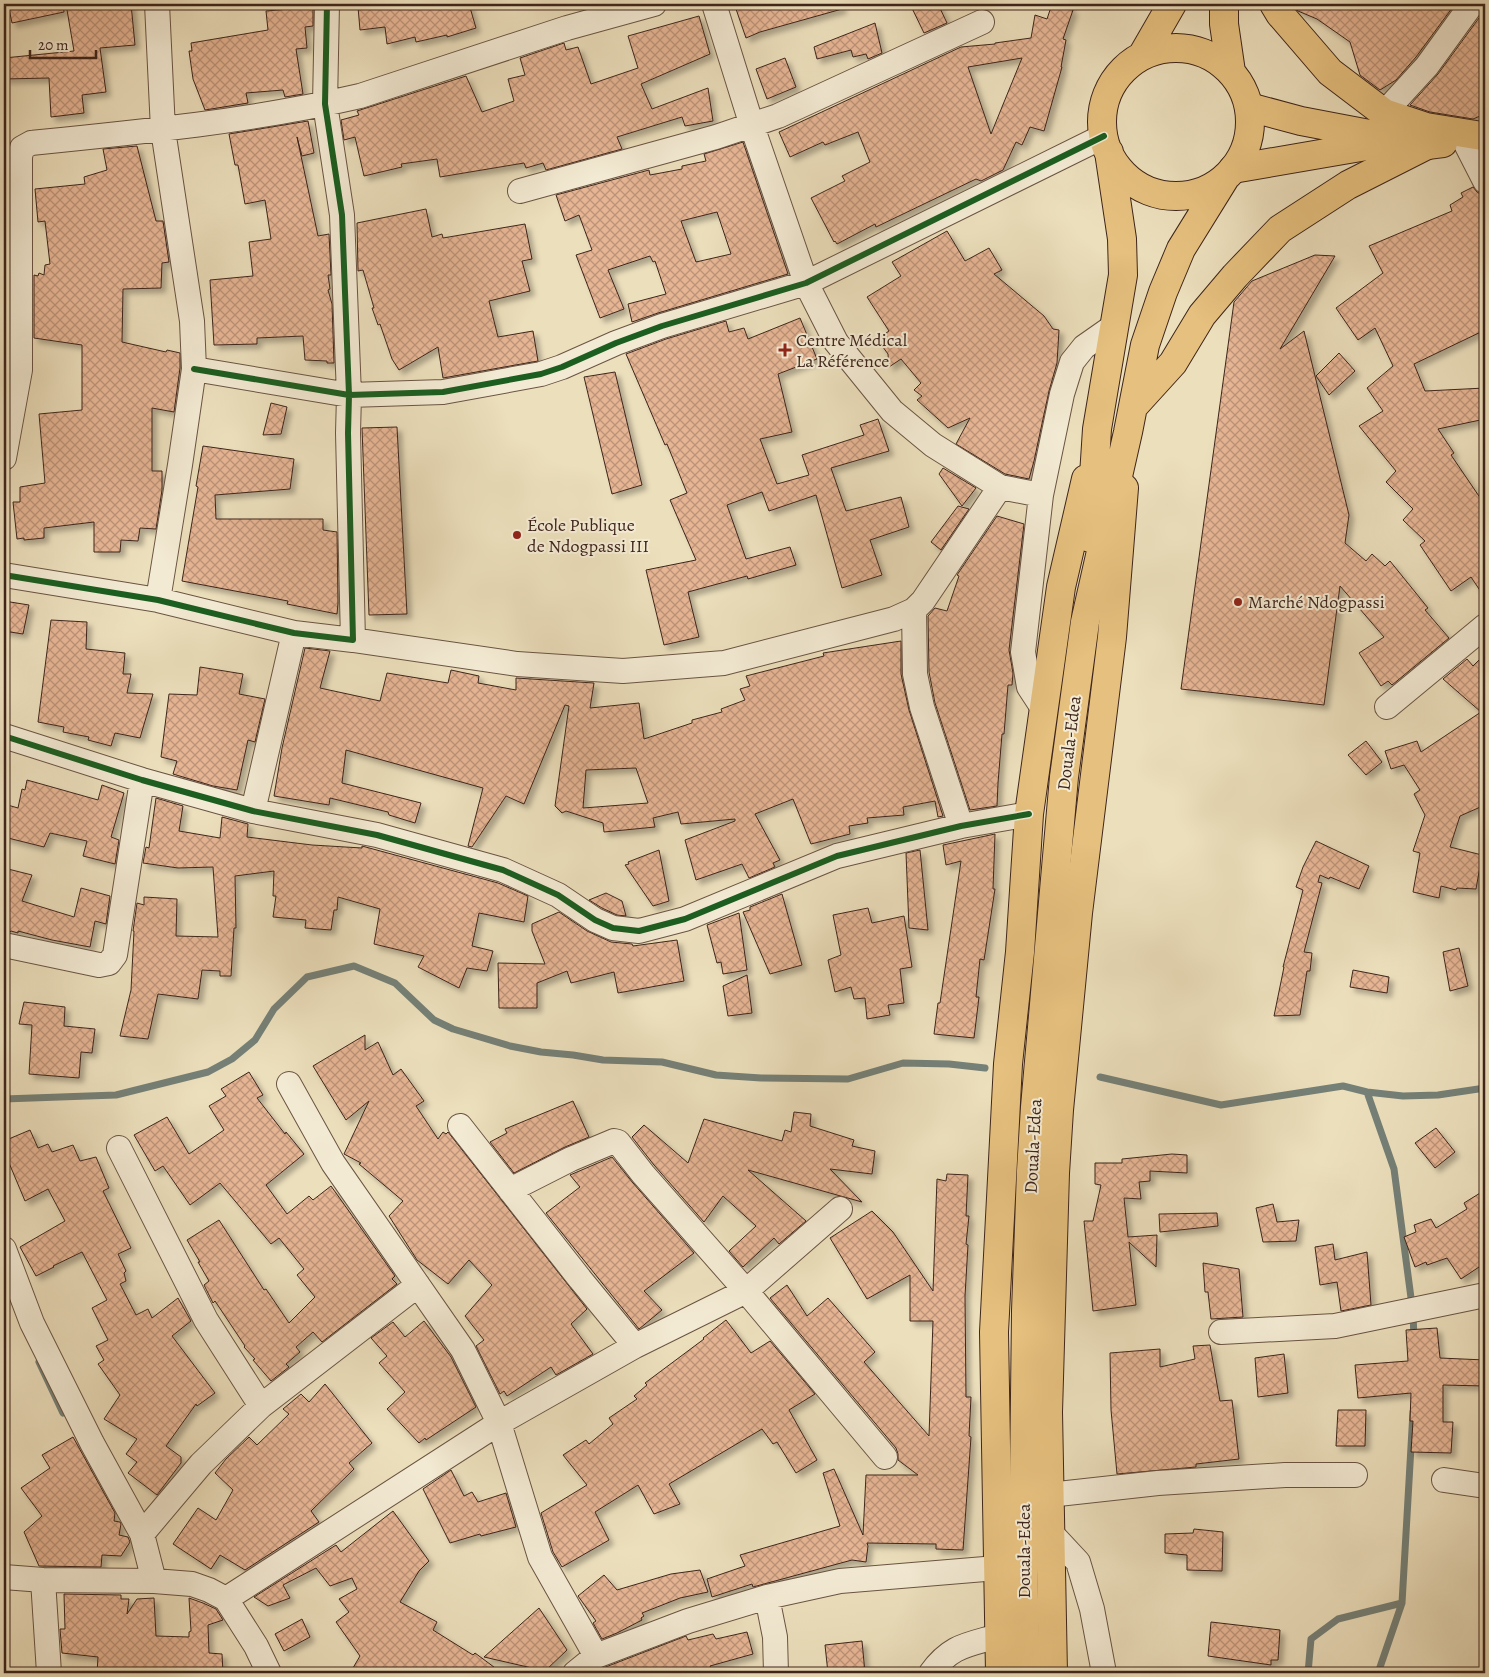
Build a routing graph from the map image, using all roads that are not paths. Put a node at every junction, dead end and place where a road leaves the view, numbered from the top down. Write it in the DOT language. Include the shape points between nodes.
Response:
graph roads {
  1 [pos="157,4"];
  2 [pos="327,4"];
  3 [pos="654,4"];
  4 [pos="715,4"];
  5 [pos="1172,4"];
  6 [pos="1224,4"];
  7 [pos="1274,4"];
  8 [pos="1472,4"];
  9 [pos="982,22"];
  10 [pos="1142,56"];
  11 [pos="1231,72"];
  12 [pos="325,104"];
  13 [pos="1249,107"];
  14 [pos="1384,113"];
  15 [pos="752,126"];
  16 [pos="163,130"];
  17 [pos="1477,137"];
  18 [pos="1400,140"];
  19 [pos="1106,144"];
  20 [pos="1427,145"];
  21 [pos="1229,174"];
  22 [pos="1485,181"];
  23 [pos="520,190"];
  24 [pos="12,260"];
  25 [pos="806,283"];
  26 [pos="1114,326"];
  27 [pos="194,369"];
  28 [pos="349,395"];
  29 [pos="1130,419"];
  30 [pos="1097,429"];
  31 [pos="4,458"];
  32 [pos="1000,487"];
  33 [pos="1041,495"];
  34 [pos="4,575"];
  35 [pos="158,600"];
  36 [pos="914,610"];
  37 [pos="1085,622"];
  38 [pos="1485,626"];
  39 [pos="294,633"];
  40 [pos="353,640"];
  41 [pos="1387,707"];
  42 [pos="1044,710"];
  43 [pos="4,736"];
  44 [pos="142,780"];
  45 [pos="253,811"];
  46 [pos="1029,814"];
  47 [pos="961,826"];
  48 [pos="4,945"];
  49 [pos="289,1084"];
  50 [pos="460,1126"];
  51 [pos="119,1148"];
  52 [pos="510,1190"];
  53 [pos="840,1209"];
  54 [pos="4,1250"];
  55 [pos="418,1285"];
  56 [pos="746,1291"];
  57 [pos="1485,1295"];
  58 [pos="1221,1332"];
  59 [pos="635,1346"];
  60 [pos="261,1406"];
  61 [pos="499,1422"];
  62 [pos="885,1457"];
  63 [pos="1355,1475"];
  64 [pos="1444,1480"];
  65 [pos="1485,1486"];
  66 [pos="1049,1495"];
  67 [pos="1050,1532"];
  68 [pos="142,1534"];
  69 [pos="997,1568"];
  70 [pos="4,1577"];
  71 [pos="43,1580"];
  72 [pos="154,1581"];
  73 [pos="767,1597"];
  74 [pos="226,1599"];
  75 [pos="998,1636"];
  76 [pos="596,1656"];
  77 [pos="49,1673"];
  78 [pos="269,1673"];
  79 [pos="574,1673"];
  80 [pos="776,1673"];
  81 [pos="931,1673"];
  82 [pos="1000,1673"];
  83 [pos="1026,1673"];
  84 [pos="1053,1673"];
  85 [pos="1104,1673"];
  1 -- 16 [label="street"];
  2 -- 12 [label="street"];
  3 -- 12 [label="street" via="567,28 360,96"];
  4 -- 15 [label="street"];
  5 -- 10 [label="main road"];
  6 -- 11 [label="main road"];
  7 -- 14 [label="main road" via="1330,72"];
  8 -- 14 [label="street" via="1427,66"];
  9 -- 15 [label="street"];
  10 -- 11 [label="main road" via="1160,49 1180,47 1199,51"];
  10 -- 19 [label="main road" via="1126,67 1106,99 1102,117"];
  11 -- 13 [label="main road"];
  12 -- 16 [label="street"];
  12 -- 28 [label="street" via="342,215"];
  13 -- 18 [label="main road" via="1301,121"];
  13 -- 21 [label="main road" via="1250,127 1246,146"];
  14 -- 17 [label="main road" via="1426,127"];
  15 -- 23 [label="street"];
  15 -- 25 [label="street"];
  16 -- 24 [label="street" via="31,143 22,148"];
  16 -- 27 [label="street" via="192,321"];
  17 -- 20 [label="main road"];
  17 -- 22 [label="street"];
  18 -- 20 [label="main road"];
  18 -- 21 [label="main road"];
  19 -- 21 [label="main road" via="1120,169 1134,182 1170,196 1190,195 1208,189"];
  19 -- 25 [label="street"];
  19 -- 26 [label="main road" via="1122,239 1122,275"];
  20 -- 29 [label="main road" via="1348,185 1280,229 1202,315 1173,364"];
  21 -- 29 [label="main road" via="1181,249 1163,292 1145,345"];
  24 -- 31 [label="street" via="20,370"];
  25 -- 28 [label="street" via="662,326 541,374 443,392"];
  25 -- 32 [label="street" via="836,342 892,411 933,445"];
  26 -- 30 [label="main road"];
  26 -- 33 [label="street" via="1084,347 1072,362"];
  27 -- 28 [label="street"];
  27 -- 35 [label="street"];
  28 -- 40 [label="street"];
  29 -- 37 [label="main road, Douala-Edea"];
  29 -- 66 [label="main road" via="1112,637 1080,894 1059,1110 1048,1412"];
  30 -- 37 [label="main road, Douala-Edea"];
  30 -- 42 [label="main road" via="1062,588"];
  32 -- 33 [label="street"];
  32 -- 36 [label="street"];
  33 -- 42 [label="street" via="1023,652 1029,687"];
  34 -- 35 [label="street"];
  35 -- 39 [label="street"];
  36 -- 40 [label="street" via="894,619 724,663 622,671 517,664"];
  36 -- 47 [label="street" via="916,674 922,707"];
  37 -- 83 [label="main road, Douala-Edea" via="1064,777 1032,1153 1026,1311 1023,1563"];
  38 -- 41 [label="street"];
  39 -- 40 [label="street"];
  39 -- 45 [label="street"];
  42 -- 46 [label="main road"];
  43 -- 44 [label="street"];
  44 -- 45 [label="street"];
  44 -- 48 [label="street" via="115,955 109,963 99,965"];
  45 -- 47 [label="street" via="377,835 503,870 558,895 595,920 613,928 639,931 685,919 837,856"];
  46 -- 47 [label="street"];
  46 -- 69 [label="main road" via="1020,952 1008,1064 994,1322"];
  49 -- 55 [label="street" via="334,1163"];
  50 -- 52 [label="street"];
  51 -- 60 [label="street" via="206,1320"];
  52 -- 56 [label="street" via="571,1159 618,1142"];
  52 -- 59 [label="street"];
  53 -- 56 [label="street"];
  54 -- 68 [label="street" via="32,1323"];
  55 -- 60 [label="street"];
  55 -- 61 [label="street" via="463,1350"];
  56 -- 59 [label="street"];
  56 -- 62 [label="street"];
  57 -- 58 [label="street" via="1335,1326"];
  59 -- 61 [label="street"];
  60 -- 68 [label="street" via="202,1464"];
  61 -- 74 [label="street"];
  61 -- 76 [label="street" via="540,1557"];
  63 -- 66 [label="street" via="1285,1475 1158,1483"];
  64 -- 65 [label="street"];
  66 -- 67 [label="main road"];
  67 -- 84 [label="main road"];
  67 -- 85 [label="street" via="1078,1562 1092,1610"];
  68 -- 72 [label="street"];
  69 -- 73 [label="street" via="840,1581"];
  69 -- 75 [label="main road"];
  70 -- 71 [label="street"];
  71 -- 72 [label="street"];
  71 -- 77 [label="street"];
  72 -- 74 [label="street" via="192,1584"];
  73 -- 76 [label="street" via="688,1621"];
  73 -- 80 [label="street" via="775,1637"];
  74 -- 78 [label="street"];
  75 -- 81 [label="street" via="958,1647 940,1660"];
  75 -- 82 [label="main road"];
  76 -- 79 [label="street"];
}
